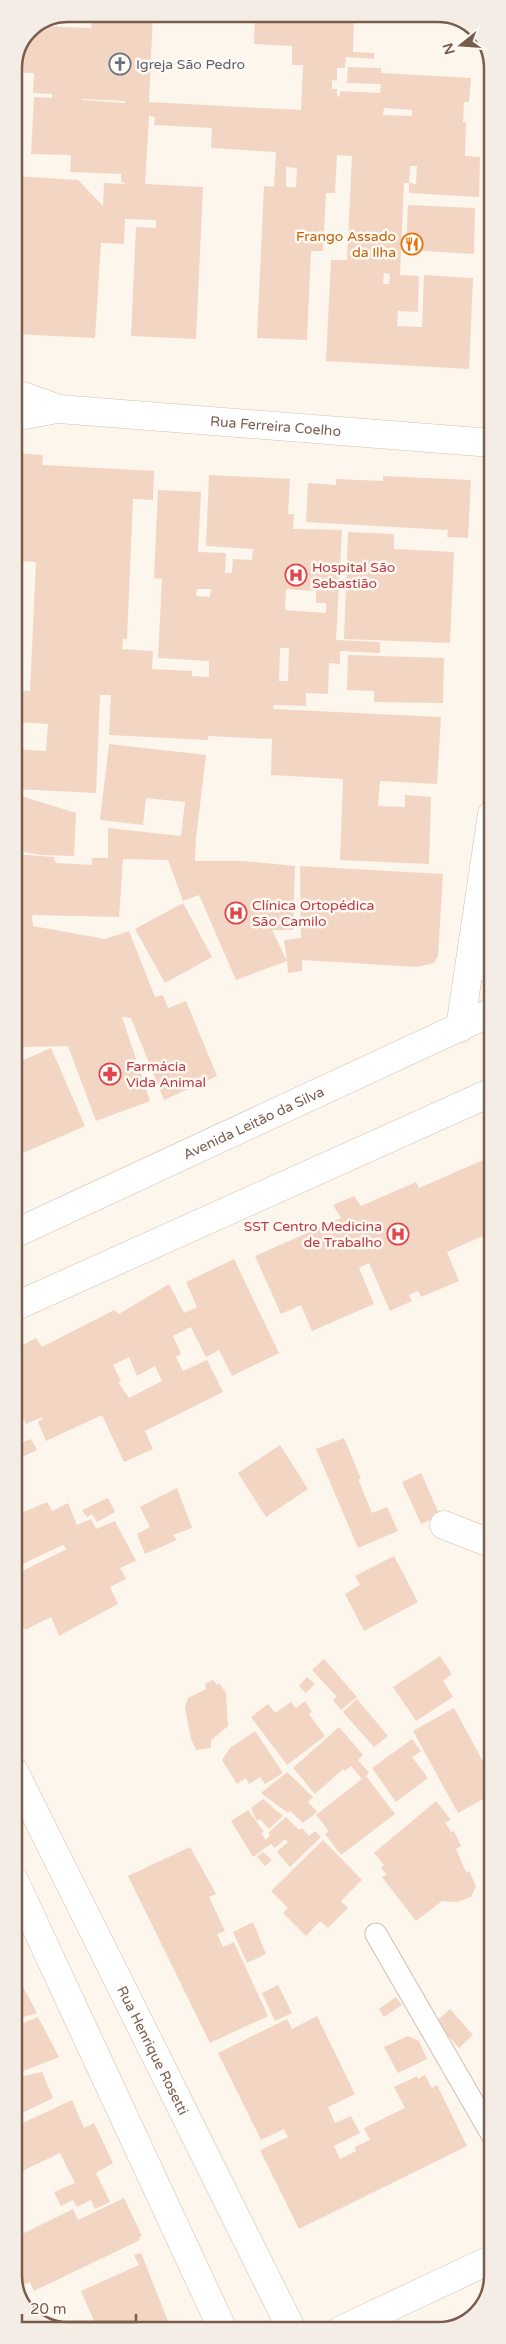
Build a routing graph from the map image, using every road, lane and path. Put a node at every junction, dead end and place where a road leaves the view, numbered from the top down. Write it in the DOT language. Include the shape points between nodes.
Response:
graph roads {
  1 [pos="22,396"];
  2 [pos="59,409"];
  3 [pos="22,416"];
  4 [pos="484,442"];
  5 [pos="484,867"];
  6 [pos="473,941"];
  7 [pos="484,958"];
  8 [pos="484,1016"];
  9 [pos="460,1028"];
  10 [pos="484,1096"];
  11 [pos="22,1230"];
  12 [pos="22,1303"];
  13 [pos="444,1525"];
  14 [pos="484,1541"];
  15 [pos="22,1787"];
  16 [pos="22,1897"];
  17 [pos="376,1934"];
  18 [pos="484,2121"];
  19 [pos="484,2263"];
  20 [pos="219,2321"];
  21 [pos="288,2322"];
  22 [pos="358,2322"];
  1 -- 2 [label="street, Rua Ferreira Coelho"];
  2 -- 3 [label="street, Rua Ferreira Coelho"];
  2 -- 4 [label="street, Rua Ferreira Coelho"];
  5 -- 6 [label="street"];
  6 -- 7 [label="street"];
  6 -- 9 [label="street"];
  8 -- 9 [label="street, Avenida Leitão da Silva"];
  9 -- 11 [label="street, Avenida Leitão da Silva"];
  10 -- 12 [label="street"];
  13 -- 14 [label="street"];
  15 -- 21 [label="street, Rua Henrique Rosetti"];
  16 -- 20 [label="street"];
  17 -- 18 [label="lane"];
  19 -- 22 [label="street"];
}
